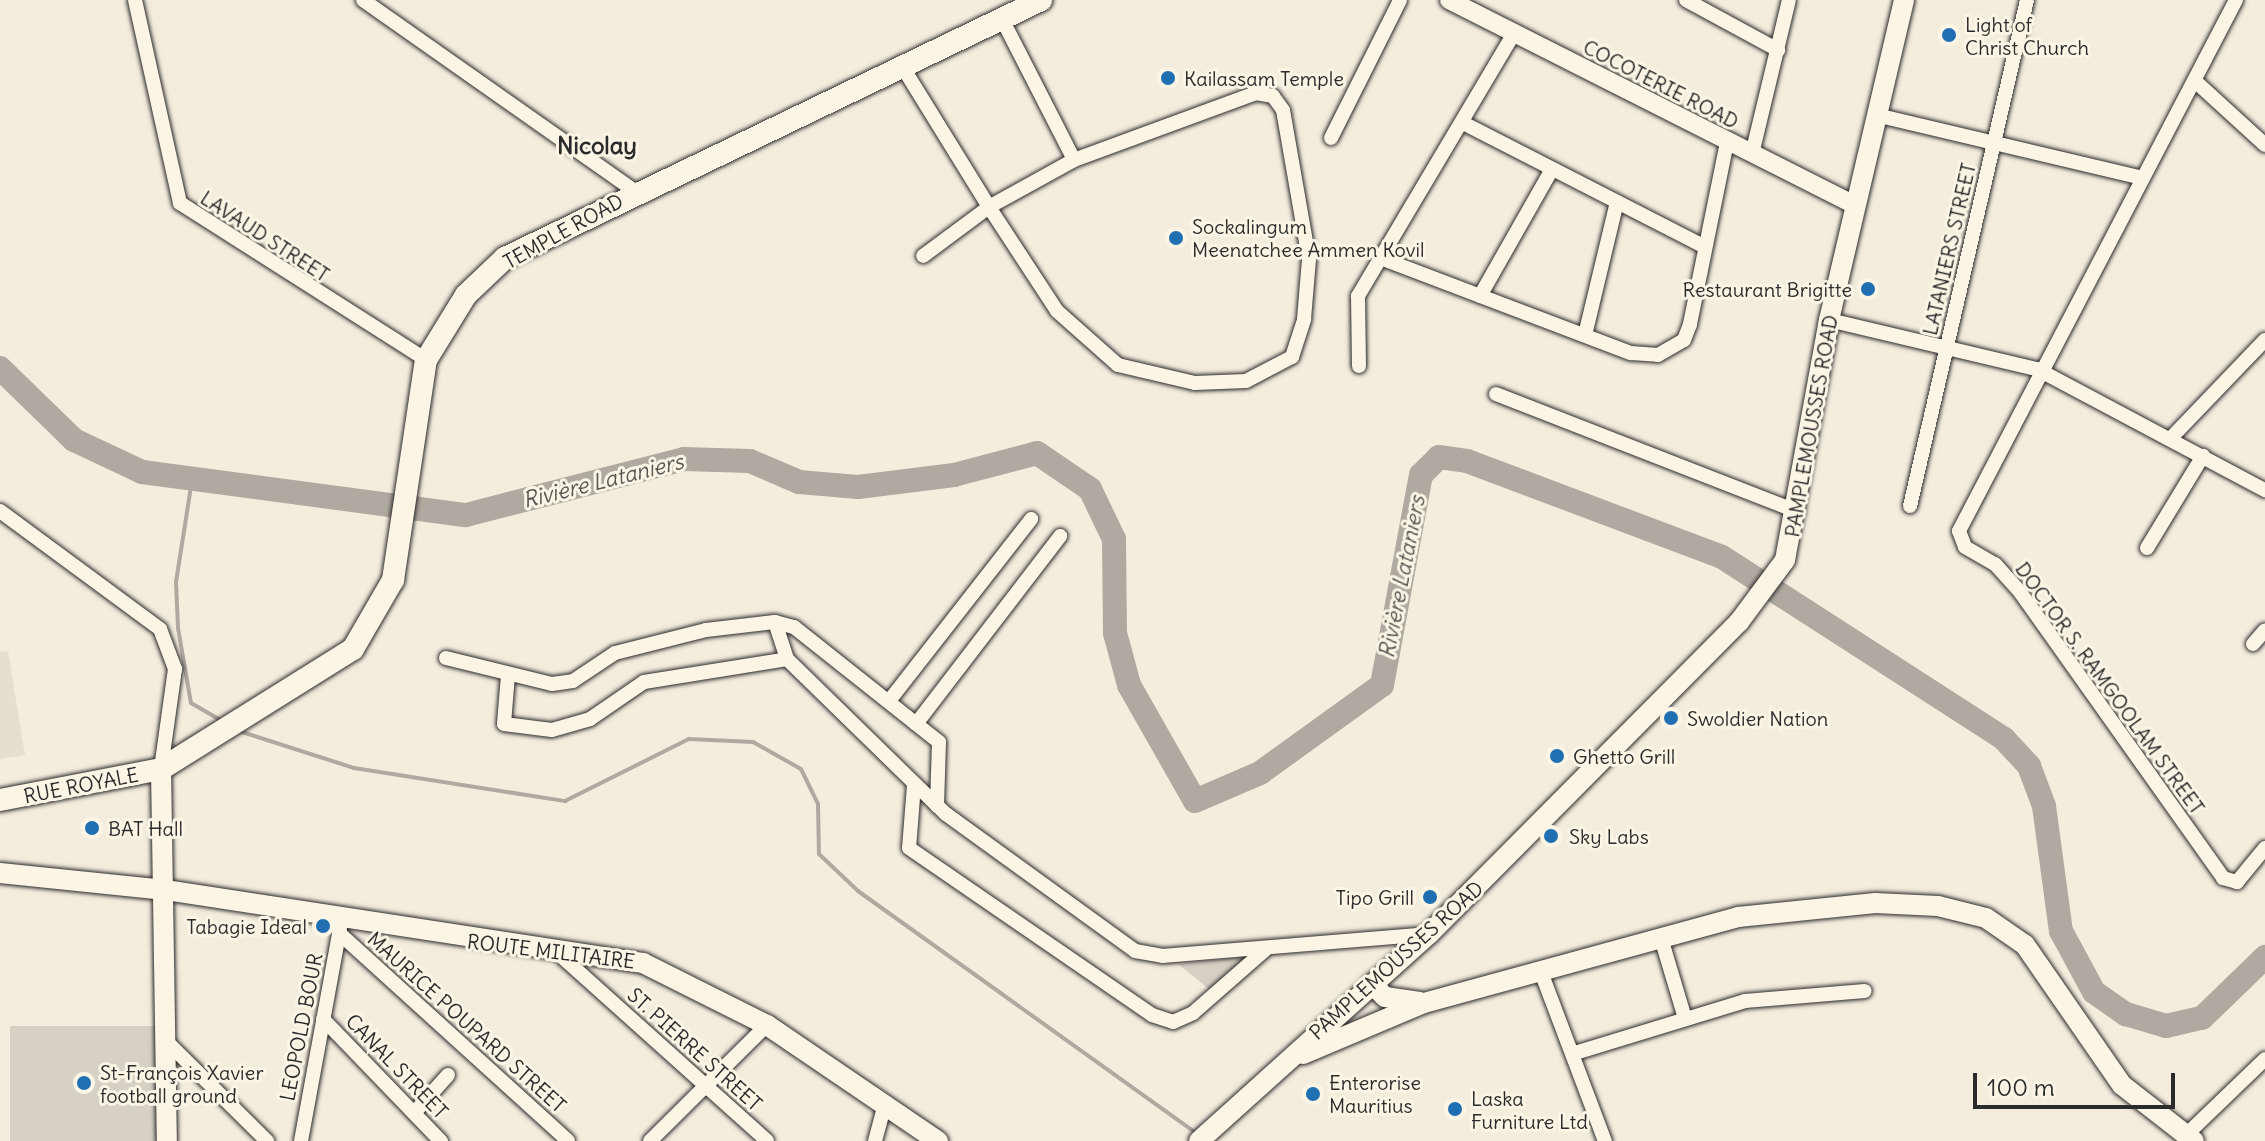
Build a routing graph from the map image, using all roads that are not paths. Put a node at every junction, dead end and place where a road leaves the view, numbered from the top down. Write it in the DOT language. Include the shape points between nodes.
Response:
graph roads {
  1 [pos="135,0"];
  2 [pos="363,0"];
  3 [pos="1041,0"];
  4 [pos="1400,0"];
  5 [pos="1449,0"];
  6 [pos="1686,0"];
  7 [pos="1789,0"];
  8 [pos="1904,0"];
  9 [pos="2027,0"];
  10 [pos="2236,0"];
  11 [pos="379,4"];
  12 [pos="1007,11"];
  13 [pos="1513,35"];
  14 [pos="1778,50"];
  15 [pos="902,66"];
  16 [pos="2195,81"];
  17 [pos="1876,115"];
  18 [pos="1463,123"];
  19 [pos="1331,138"];
  20 [pos="1727,142"];
  21 [pos="1994,142"];
  22 [pos="2265,145"];
  23 [pos="1752,154"];
  24 [pos="1074,160"];
  25 [pos="1552,169"];
  26 [pos="2143,178"];
  27 [pos="635,191"];
  28 [pos="1617,202"];
  29 [pos="1855,205"];
  30 [pos="989,207"];
  31 [pos="1703,246"];
  32 [pos="923,256"];
  33 [pos="1383,259"];
  34 [pos="1480,296"];
  35 [pos="1829,320"];
  36 [pos="1585,335"];
  37 [pos="2265,340"];
  38 [pos="1948,347"];
  39 [pos="426,360"];
  40 [pos="1359,366"];
  41 [pos="2037,369"];
  42 [pos="1496,394"];
  43 [pos="2170,439"];
  44 [pos="2203,456"];
  45 [pos="2265,490"];
  46 [pos="1910,506"];
  47 [pos="0,511"];
  48 [pos="1798,512"];
  49 [pos="1031,519"];
  50 [pos="1060,536"];
  51 [pos="2147,548"];
  52 [pos="775,622"];
  53 [pos="2265,630"];
  54 [pos="2253,644"];
  55 [pos="446,658"];
  56 [pos="787,659"];
  57 [pos="508,675"];
  58 [pos="889,701"];
  59 [pos="916,724"];
  60 [pos="161,769"];
  61 [pos="914,785"];
  62 [pos="0,800"];
  63 [pos="937,806"];
  64 [pos="2265,848"];
  65 [pos="0,873"];
  66 [pos="165,890"];
  67 [pos="341,927"];
  68 [pos="1429,934"];
  69 [pos="1661,938"];
  70 [pos="1265,949"];
  71 [pos="560,955"];
  72 [pos="1541,972"];
  73 [pos="1364,990"];
  74 [pos="1865,991"];
  75 [pos="1424,1003"];
  76 [pos="1391,1014"];
  77 [pos="1684,1015"];
  78 [pos="323,1019"];
  79 [pos="767,1025"];
  80 [pos="165,1040"];
  81 [pos="1575,1053"];
  82 [pos="2265,1059"];
  83 [pos="1276,1069"];
  84 [pos="448,1075"];
  85 [pos="709,1083"];
  86 [pos="885,1103"];
  87 [pos="414,1113"];
  88 [pos="1204,1136"];
  89 [pos="2190,1139"];
  90 [pos="167,1141"];
  91 [pos="267,1141"];
  92 [pos="301,1141"];
  93 [pos="441,1141"];
  94 [pos="568,1141"];
  95 [pos="650,1141"];
  96 [pos="767,1141"];
  97 [pos="875,1141"];
  98 [pos="938,1141"];
  99 [pos="1605,1141"];
  1 -- 39 [label="street, LAVAUD STREET" via="180,203"];
  2 -- 11 [label="street"];
  3 -- 12 [label="main road, TEMPLE ROAD"];
  4 -- 19 [label="street"];
  5 -- 13 [label="street, COCOTERIE ROAD"];
  6 -- 14 [label="street"];
  7 -- 14 [label="street"];
  8 -- 17 [label="main road, PAMPLEMOUSSES ROAD"];
  9 -- 21 [label="street, LATANIERS STREET"];
  10 -- 16 [label="street"];
  11 -- 27 [label="street"];
  12 -- 15 [label="main road, TEMPLE ROAD"];
  12 -- 24 [label="street"];
  13 -- 18 [label="street"];
  13 -- 20 [label="street, COCOTERIE ROAD"];
  14 -- 23 [label="street"];
  15 -- 27 [label="main road, TEMPLE ROAD"];
  15 -- 30 [label="street"];
  16 -- 22 [label="street"];
  16 -- 26 [label="street"];
  17 -- 21 [label="street"];
  17 -- 29 [label="main road, PAMPLEMOUSSES ROAD"];
  18 -- 25 [label="street"];
  18 -- 33 [label="street"];
  20 -- 23 [label="street, COCOTERIE ROAD"];
  20 -- 31 [label="street"];
  21 -- 26 [label="street"];
  21 -- 38 [label="street, LATANIERS STREET"];
  23 -- 29 [label="street, COCOTERIE ROAD"];
  24 -- 30 [label="street"];
  24 -- 30 [label="street" via="1256,93 1273,96 1283,110 1309,259 1292,357 1276,371 1233,382 1195,383 1118,365 1057,311"];
  25 -- 28 [label="street"];
  25 -- 34 [label="street"];
  26 -- 41 [label="street"];
  27 -- 39 [label="main road, TEMPLE ROAD" via="505,258 466,295"];
  28 -- 31 [label="street"];
  28 -- 36 [label="street"];
  29 -- 35 [label="main road, PAMPLEMOUSSES ROAD"];
  30 -- 32 [label="street"];
  31 -- 36 [label="street" via="1690,324 1672,350 1631,353"];
  33 -- 34 [label="street"];
  33 -- 40 [label="street" via="1355,305"];
  34 -- 36 [label="street"];
  35 -- 38 [label="street"];
  35 -- 48 [label="main road, PAMPLEMOUSSES ROAD"];
  37 -- 43 [label="street"];
  38 -- 41 [label="street"];
  38 -- 46 [label="street, LATANIERS STREET"];
  39 -- 60 [label="main road, TEMPLE ROAD" via="398,556 376,621 353,649"];
  41 -- 43 [label="street"];
  41 -- 64 [label="street, DOCTOR S. RAMGOOLAM STREET" via="1959,531 1965,547 1995,564 2020,592 2223,878 2237,882"];
  42 -- 48 [label="street"];
  43 -- 44 [label="street"];
  44 -- 45 [label="street"];
  44 -- 51 [label="street"];
  47 -- 60 [label="street" via="160,629 175,669"];
  48 -- 68 [label="main road, PAMPLEMOUSSES ROAD" via="1785,560 1760,596"];
  49 -- 58 [label="street"];
  50 -- 59 [label="street"];
  52 -- 56 [label="street"];
  52 -- 57 [label="street" via="615,653 573,681"];
  52 -- 58 [label="street" via="794,627"];
  53 -- 54 [label="street"];
  55 -- 57 [label="street"];
  56 -- 57 [label="street" via="644,682 590,719 552,730 504,724"];
  56 -- 61 [label="street"];
  58 -- 59 [label="street"];
  59 -- 63 [label="street" via="939,742"];
  60 -- 62 [label="main road, RUE ROYALE"];
  60 -- 66 [label="main road"];
  61 -- 63 [label="street"];
  61 -- 70 [label="street" via="909,848 1152,1015 1173,1022 1193,1013"];
  63 -- 70 [label="street" via="1135,951 1163,956"];
  65 -- 66 [label="main road, ROUTE MILITAIRE"];
  66 -- 67 [label="main road, ROUTE MILITAIRE"];
  66 -- 80 [label="main road"];
  67 -- 71 [label="main road, ROUTE MILITAIRE"];
  67 -- 78 [label="street, LEOPOLD BOUR"];
  67 -- 94 [label="street, MAURICE POUPARD STREET"];
  68 -- 70 [label="street"];
  68 -- 73 [label="main road, PAMPLEMOUSSES ROAD"];
  69 -- 72 [label="main road"];
  69 -- 77 [label="street"];
  69 -- 89 [label="main road" via="1738,917 1875,903 1986,918 2025,945 2122,1085"];
  71 -- 79 [label="main road, ROUTE MILITAIRE" via="643,963"];
  71 -- 85 [label="street, ST. PIERRE STREET"];
  72 -- 75 [label="main road"];
  72 -- 81 [label="street"];
  73 -- 75 [label="main road"];
  73 -- 76 [label="main road"];
  73 -- 83 [label="main road, PAMPLEMOUSSES ROAD"];
  74 -- 77 [label="street" via="1785,995"];
  75 -- 76 [label="main road"];
  76 -- 83 [label="main road"];
  77 -- 81 [label="street"];
  78 -- 87 [label="street, CANAL STREET"];
  78 -- 92 [label="street, LEOPOLD BOUR"];
  79 -- 85 [label="street"];
  79 -- 86 [label="main road, ROUTE MILITAIRE"];
  80 -- 90 [label="main road"];
  80 -- 91 [label="street"];
  81 -- 99 [label="street"];
  82 -- 89 [label="street"];
  83 -- 88 [label="main road, PAMPLEMOUSSES ROAD"];
  84 -- 87 [label="street"];
  85 -- 95 [label="street"];
  85 -- 96 [label="street, ST. PIERRE STREET"];
  86 -- 97 [label="street"];
  86 -- 98 [label="main road, ROUTE MILITAIRE"];
  87 -- 93 [label="street, CANAL STREET"];
}
